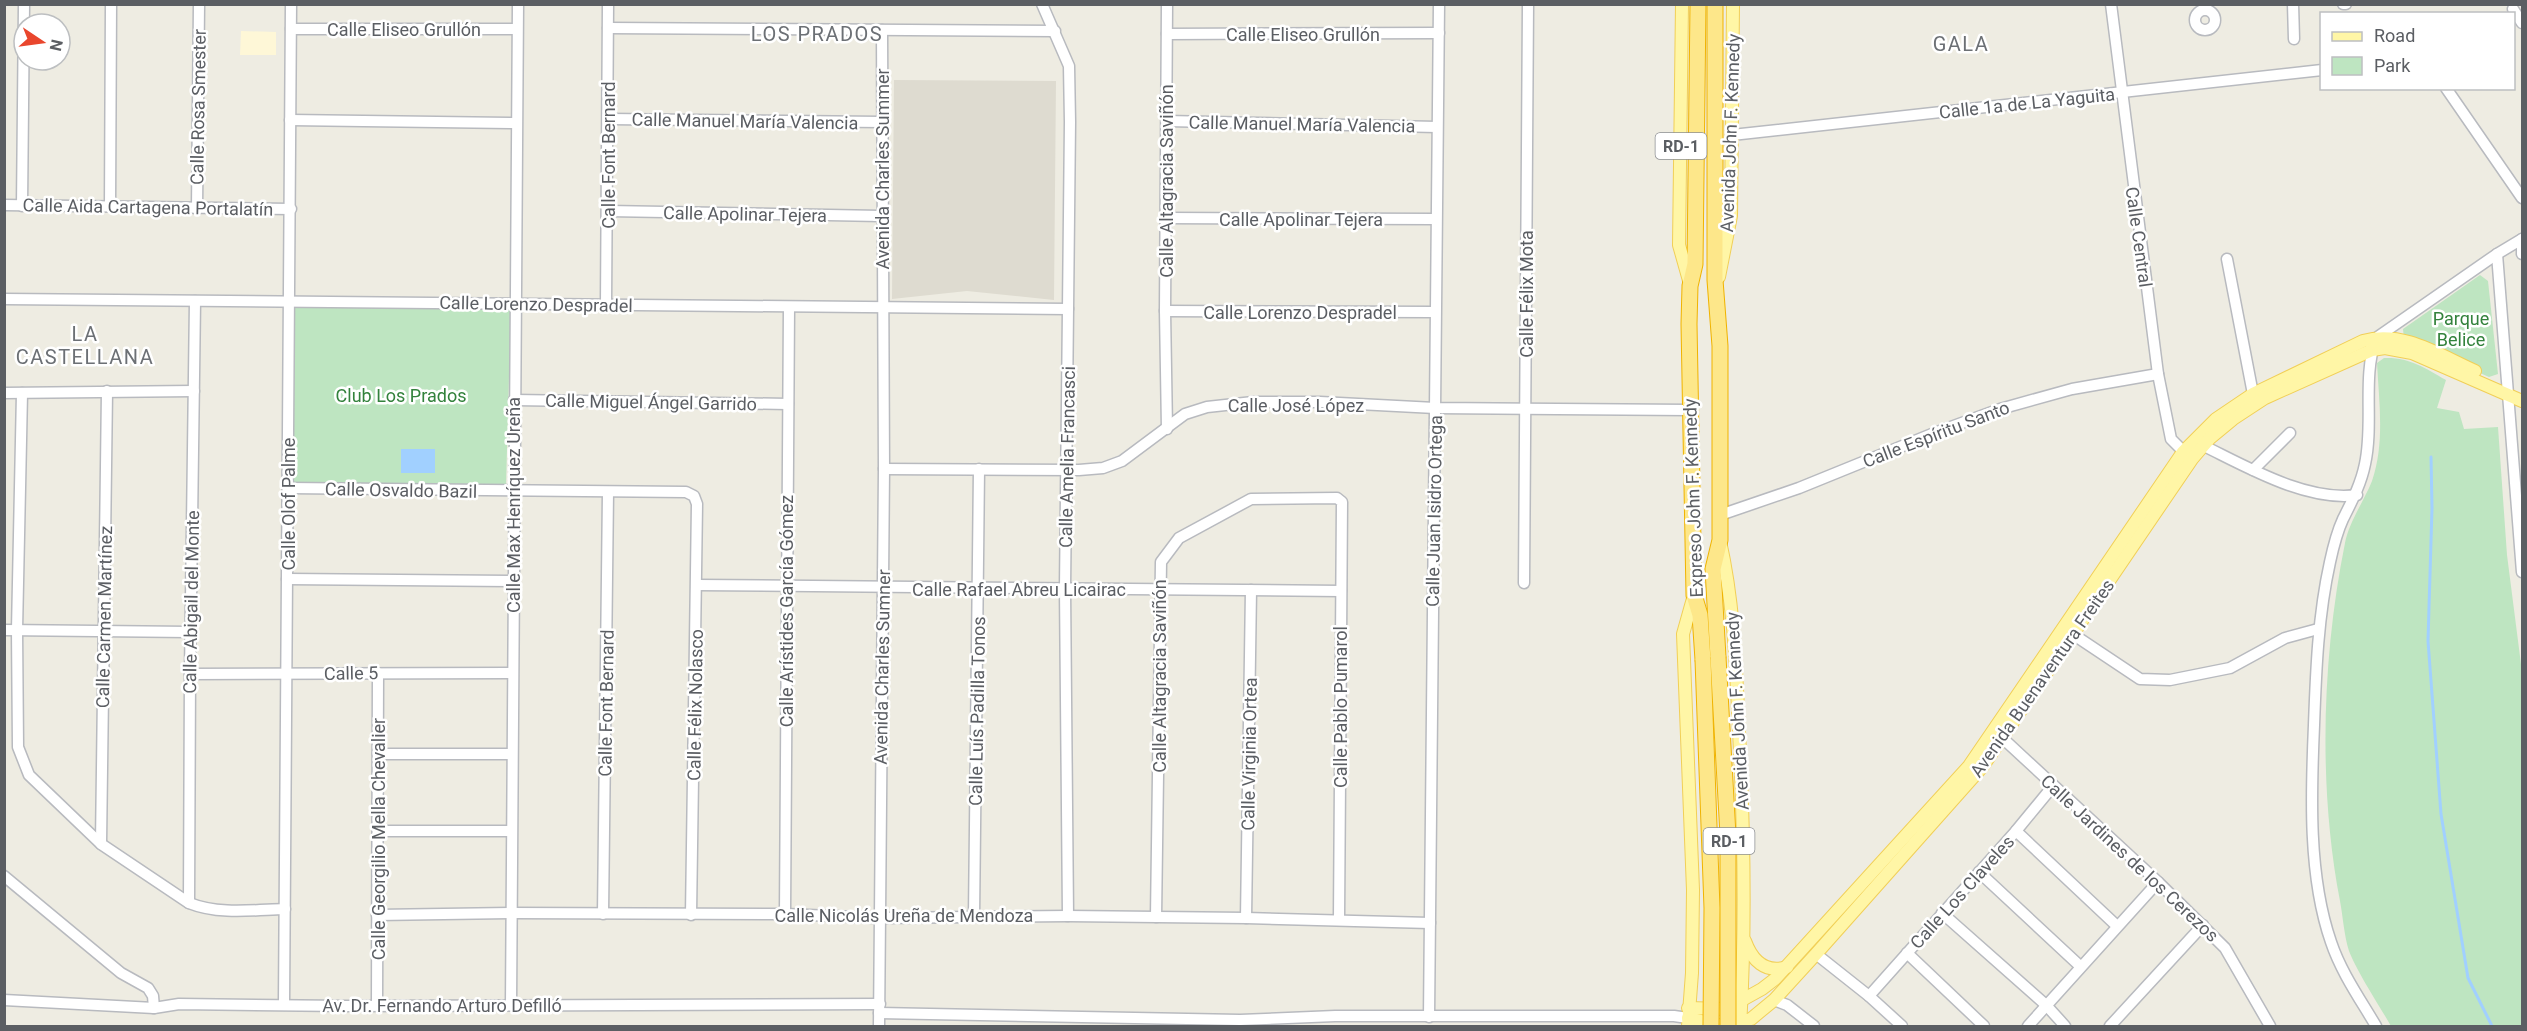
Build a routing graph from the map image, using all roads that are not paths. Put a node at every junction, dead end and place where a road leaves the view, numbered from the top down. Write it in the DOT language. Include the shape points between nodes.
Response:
graph roads {
  1 [pos="24,4"];
  2 [pos="111,4"];
  3 [pos="198,4"];
  4 [pos="291,4"];
  5 [pos="518,4"];
  6 [pos="608,4"];
  7 [pos="1042,4"];
  8 [pos="1167,4"];
  9 [pos="1439,4"];
  10 [pos="1528,4"];
  11 [pos="1682,4"];
  12 [pos="1698,4"];
  13 [pos="1715,4"];
  14 [pos="1733,4"];
  15 [pos="2111,4"];
  16 [pos="2294,4"];
  17 [pos="608,28"];
  18 [pos="291,29"];
  19 [pos="517,29"];
  20 [pos="882,30"];
  21 [pos="1055,31"];
  22 [pos="1438,33"];
  23 [pos="1167,34"];
  24 [pos="2294,39"];
  25 [pos="2320,70"];
  26 [pos="2447,90"];
  27 [pos="2120,92"];
  28 [pos="609,119"];
  29 [pos="290,120"];
  30 [pos="1167,121"];
  31 [pos="882,122"];
  32 [pos="516,123"];
  33 [pos="1437,127"];
  34 [pos="1732,135"];
  35 [pos="2523,198"];
  36 [pos="4,205"];
  37 [pos="22,206"];
  38 [pos="110,206"];
  39 [pos="196,208"];
  40 [pos="291,209"];
  41 [pos="608,211"];
  42 [pos="881,216"];
  43 [pos="1165,218"];
  44 [pos="1436,219"];
  45 [pos="2522,239"];
  46 [pos="2497,254"];
  47 [pos="2523,254"];
  48 [pos="2227,259"];
  49 [pos="1690,286"];
  50 [pos="1715,295"];
  51 [pos="4,299"];
  52 [pos="195,301"];
  53 [pos="290,302"];
  54 [pos="515,304"];
  55 [pos="606,305"];
  56 [pos="789,307"];
  57 [pos="883,308"];
  58 [pos="1068,309"];
  59 [pos="1165,311"];
  60 [pos="1435,312"];
  61 [pos="2374,344"];
  62 [pos="2158,374"];
  63 [pos="2508,390"];
  64 [pos="107,391"];
  65 [pos="194,391"];
  66 [pos="2523,392"];
  67 [pos="4,393"];
  68 [pos="22,393"];
  69 [pos="2253,394"];
  70 [pos="514,400"];
  71 [pos="2523,401"];
  72 [pos="788,404"];
  73 [pos="1435,408"];
  74 [pos="1525,408"];
  75 [pos="1690,410"];
  76 [pos="1167,429"];
  77 [pos="2290,433"];
  78 [pos="2204,446"];
  79 [pos="2187,455"];
  80 [pos="884,469"];
  81 [pos="979,469"];
  82 [pos="1067,470"];
  83 [pos="2253,470"];
  84 [pos="288,488"];
  85 [pos="515,491"];
  86 [pos="608,492"];
  87 [pos="2357,495"];
  88 [pos="694,496"];
  89 [pos="1337,498"];
  90 [pos="1720,515"];
  91 [pos="1720,540"];
  92 [pos="2521,546"];
  93 [pos="2523,572"];
  94 [pos="287,579"];
  95 [pos="513,581"];
  96 [pos="1524,583"];
  97 [pos="697,585"];
  98 [pos="786,587"];
  99 [pos="883,587"];
  100 [pos="979,588"];
  101 [pos="1065,589"];
  102 [pos="1160,590"];
  103 [pos="1251,590"];
  104 [pos="1341,591"];
  105 [pos="1694,595"];
  106 [pos="2318,629"];
  107 [pos="4,630"];
  108 [pos="17,630"];
  109 [pos="103,631"];
  110 [pos="190,632"];
  111 [pos="2074,635"];
  112 [pos="378,673"];
  113 [pos="512,673"];
  114 [pos="190,674"];
  115 [pos="285,675"];
  116 [pos="1999,735"];
  117 [pos="378,754"];
  118 [pos="511,754"];
  119 [pos="2053,786"];
  120 [pos="378,831"];
  121 [pos="512,831"];
  122 [pos="2016,831"];
  123 [pos="101,844"];
  124 [pos="1979,872"];
  125 [pos="4,876"];
  126 [pos="2158,882"];
  127 [pos="189,903"];
  128 [pos="285,909"];
  129 [pos="512,913"];
  130 [pos="1942,913"];
  131 [pos="603,914"];
  132 [pos="786,914"];
  133 [pos="377,915"];
  134 [pos="691,915"];
  135 [pos="1068,916"];
  136 [pos="974,917"];
  137 [pos="1156,917"];
  138 [pos="879,918"];
  139 [pos="1246,918"];
  140 [pos="1338,920"];
  141 [pos="1430,923"];
  142 [pos="2116,926"];
  143 [pos="2203,926"];
  144 [pos="1742,932"];
  145 [pos="1907,953"];
  146 [pos="1816,954"];
  147 [pos="2080,966"];
  148 [pos="1788,967"];
  149 [pos="1741,973"];
  150 [pos="1692,974"];
  151 [pos="1869,996"];
  152 [pos="4,1000"];
  153 [pos="1774,1000"];
  154 [pos="1741,1001"];
  155 [pos="284,1004"];
  156 [pos="377,1005"];
  157 [pos="511,1005"];
  158 [pos="2046,1005"];
  159 [pos="154,1008"];
  160 [pos="880,1008"];
  161 [pos="1429,1017"];
  162 [pos="1688,1018"];
  163 [pos="1335,1021"];
  164 [pos="1240,1023"];
  165 [pos="879,1026"];
  166 [pos="1711,1026"];
  167 [pos="1740,1026"];
  168 [pos="1814,1026"];
  169 [pos="1902,1026"];
  170 [pos="1984,1026"];
  171 [pos="2028,1026"];
  172 [pos="2066,1026"];
  173 [pos="2110,1026"];
  174 [pos="2270,1026"];
  175 [pos="2376,1026"];
  1 -- 37 [label="street"];
  2 -- 38 [label="street"];
  3 -- 39 [label="street, Calle Rosa Smester"];
  4 -- 18 [label="street, Calle Olof Palme"];
  5 -- 19 [label="street, Calle Max Henríquez Ureña"];
  6 -- 17 [label="street, Calle Font Bernard"];
  7 -- 21 [label="street, Calle Amelia Francasci"];
  8 -- 23 [label="street, Calle Altagracia Saviñón"];
  9 -- 22 [label="street, Calle Juan Isidro Ortega"];
  10 -- 74 [label="street, Calle Félix Mota"];
  11 -- 49 [label="main road, RD-1" via="1680,246"];
  12 -- 49 [label="highway, Expreso John F. Kennedy / RD-1" via="1695,258"];
  13 -- 50 [label="highway, Expreso John F. Kennedy / RD-1"];
  14 -- 34 [label="main road, Avenida John F. Kennedy"];
  15 -- 27 [label="street, Calle Central"];
  16 -- 24 [label="street"];
  17 -- 20 [label="street"];
  17 -- 28 [label="street, Calle Font Bernard"];
  18 -- 19 [label="street, Calle Eliseo Grullón"];
  18 -- 29 [label="street, Calle Olof Palme"];
  19 -- 32 [label="street, Calle Max Henríquez Ureña"];
  20 -- 21 [label="street"];
  20 -- 31 [label="street, Avenida Charles Summer"];
  21 -- 58 [label="street, Calle Amelia Francasci" via="1069,66"];
  22 -- 23 [label="street, Calle Eliseo Grullón"];
  22 -- 33 [label="street, Calle Juan Isidro Ortega"];
  23 -- 30 [label="street, Calle Altagracia Saviñón"];
  25 -- 27 [label="street, Calle 1a de La Yaguita"];
  26 -- 35 [label="street"];
  27 -- 34 [label="street, Calle 1a de La Yaguita"];
  27 -- 62 [label="street, Calle Central"];
  28 -- 31 [label="street, Calle Manuel María Valencia"];
  28 -- 41 [label="street, Calle Font Bernard"];
  29 -- 32 [label="street"];
  29 -- 40 [label="street, Calle Olof Palme"];
  30 -- 33 [label="street, Calle Manuel María Valencia"];
  30 -- 43 [label="street, Calle Altagracia Saviñón"];
  31 -- 42 [label="street, Avenida Charles Summer"];
  32 -- 54 [label="street, Calle Max Henríquez Ureña"];
  33 -- 44 [label="street, Calle Juan Isidro Ortega"];
  34 -- 50 [label="main road, Avenida John F. Kennedy" via="1731,216"];
  36 -- 37 [label="street, Calle Aida Cartagena Portalatín"];
  37 -- 38 [label="street, Calle Aida Cartagena Portalatín"];
  38 -- 39 [label="street, Calle Aida Cartagena Portalatín"];
  39 -- 40 [label="street, Calle Aida Cartagena Portalatín"];
  40 -- 53 [label="street, Calle Olof Palme"];
  41 -- 42 [label="street, Calle Apolinar Tejera"];
  41 -- 55 [label="street, Calle Font Bernard"];
  42 -- 57 [label="street, Avenida Charles Summer"];
  43 -- 44 [label="street, Calle Apolinar Tejera"];
  43 -- 59 [label="street, Calle Altagracia Saviñón"];
  44 -- 60 [label="street, Calle Juan Isidro Ortega"];
  45 -- 46 [label="street"];
  45 -- 47 [label="street"];
  46 -- 61 [label="street"];
  46 -- 63 [label="street"];
  48 -- 69 [label="street"];
  49 -- 75 [label="highway, Expreso John F. Kennedy / RD-1"];
  50 -- 90 [label="highway, Expreso John F. Kennedy / RD-1" via="1720,346"];
  51 -- 52 [label="street, Calle Lorenzo Despradel"];
  52 -- 53 [label="street, Calle Lorenzo Despradel"];
  52 -- 65 [label="street, Calle Abigail del Monte"];
  53 -- 54 [label="street, Calle Lorenzo Despradel"];
  53 -- 84 [label="street, Calle Olof Palme"];
  54 -- 55 [label="street, Calle Lorenzo Despradel"];
  54 -- 70 [label="street, Calle Max Henríquez Ureña"];
  55 -- 56 [label="street, Calle Lorenzo Despradel"];
  56 -- 57 [label="street, Calle Lorenzo Despradel"];
  56 -- 72 [label="street, Calle Arístides García Gómez"];
  57 -- 58 [label="street, Calle Lorenzo Despradel"];
  57 -- 80 [label="street, Avenida Charles Sumner"];
  58 -- 82 [label="street, Calle Amelia Francasci"];
  59 -- 60 [label="street, Calle Lorenzo Despradel"];
  59 -- 76 [label="street, Calle Altagracia Saviñón"];
  60 -- 73 [label="street, Calle Juan Isidro Ortega"];
  61 -- 63 [label="main road" via="2412,353"];
  61 -- 69 [label="main road, Avenida Buenaventura Freites" via="2363,341"];
  61 -- 78 [label="main road, Avenida Buenaventura Freites" via="2265,398 2233,418"];
  61 -- 87 [label="street" via="2370,432"];
  62 -- 79 [label="street, Calle Central" via="2171,439"];
  62 -- 90 [label="street, Calle Espíritu Santo" via="2017,403"];
  63 -- 66 [label="main road"];
  63 -- 71 [label="main road"];
  63 -- 92 [label="street"];
  64 -- 65 [label="street"];
  64 -- 68 [label="street"];
  64 -- 109 [label="street, Calle Carmen Martínez"];
  65 -- 110 [label="street, Calle Abigail del Monte"];
  67 -- 68 [label="street"];
  68 -- 108 [label="street"];
  69 -- 79 [label="main road, Avenida Buenaventura Freites" via="2216,419"];
  70 -- 72 [label="street, Calle Miguel Ángel Garrido"];
  70 -- 85 [label="street, Calle Max Henríquez Ureña"];
  72 -- 98 [label="street, Calle Arístides García Gómez"];
  73 -- 74 [label="street, Calle José López"];
  73 -- 76 [label="street, Calle José López" via="1253,402 1207,406 1185,414"];
  73 -- 141 [label="street, Calle Juan Isidro Ortega"];
  74 -- 75 [label="street, Calle José López"];
  74 -- 96 [label="street, Calle Félix Mota"];
  75 -- 105 [label="highway, Expreso John F. Kennedy / RD-1"];
  76 -- 82 [label="street, Calle José López" via="1122,460 1103,468"];
  77 -- 83 [label="street"];
  78 -- 79 [label="main road, Avenida Buenaventura Freites"];
  78 -- 83 [label="street"];
  79 -- 111 [label="main road, Avenida Buenaventura Freites"];
  79 -- 116 [label="main road, Avenida Buenaventura Freites"];
  80 -- 81 [label="street, Calle José López"];
  80 -- 99 [label="street, Avenida Charles Sumner"];
  81 -- 82 [label="street, Calle José López"];
  81 -- 100 [label="street, Calle Luís Padilla Tonos"];
  82 -- 101 [label="street, Calle Amelia Francasci"];
  83 -- 87 [label="street" via="2319,494"];
  84 -- 85 [label="street, Calle Osvaldo Bazil"];
  84 -- 94 [label="street, Calle Olof Palme"];
  85 -- 86 [label="street, Calle Osvaldo Bazil"];
  85 -- 95 [label="street, Calle Max Henríquez Ureña"];
  86 -- 88 [label="street, Calle Osvaldo Bazil" via="687,492"];
  86 -- 131 [label="street, Calle Font Bernard"];
  87 -- 106 [label="street" via="2342,521"];
  88 -- 97 [label="street, Calle Félix Nolasco" via="698,504"];
  89 -- 102 [label="street, Calle Altagracia Saviñón" via="1263,497 1242,502 1172,545 1161,562"];
  89 -- 104 [label="street, Calle Pablo Pumarol" via="1342,502"];
  90 -- 91 [label="highway, Expreso John F. Kennedy / RD-1"];
  91 -- 144 [label="main road, Avenida John F. Kennedy / RD-1" via="1729,582 1738,709"];
  91 -- 167 [label="highway, Expreso John F. Kennedy / RD-1, bridge" via="1713,569"];
  92 -- 93 [label="street"];
  94 -- 95 [label="street"];
  94 -- 115 [label="street, Calle Olof Palme"];
  95 -- 113 [label="street, Calle Max Henríquez Ureña"];
  97 -- 98 [label="street, Calle Rafael Abreu Licairac"];
  97 -- 134 [label="street, Calle Félix Nolasco"];
  98 -- 99 [label="street, Calle Rafael Abreu Licairac"];
  98 -- 132 [label="street, Calle Arístides García Gómez"];
  99 -- 100 [label="street, Calle Rafael Abreu Licairac"];
  99 -- 138 [label="street, Avenida Charles Sumner"];
  100 -- 101 [label="street, Calle Rafael Abreu Licairac"];
  100 -- 136 [label="street, Calle Luís Padilla Tonos"];
  101 -- 102 [label="street, Calle Rafael Abreu Licairac"];
  101 -- 135 [label="street, Calle Amelia Francasci"];
  102 -- 103 [label="street, Calle Rafael Abreu Licairac"];
  102 -- 137 [label="street, Calle Altagracia Saviñón"];
  103 -- 104 [label="street, Calle Rafael Abreu Licairac"];
  103 -- 139 [label="street, Calle Virginia Ortea"];
  104 -- 140 [label="street, Calle Pablo Pumarol"];
  105 -- 150 [label="main road, RD-1" via="1683,634 1692,824"];
  105 -- 166 [label="highway, Expreso John F. Kennedy / RD-1, bridge" via="1700,615 1703,660 1712,908"];
  106 -- 111 [label="street" via="2285,638 2230,668 2170,680 2140,679"];
  106 -- 175 [label="street" via="2311,794 2322,906 2331,943 2345,975"];
  107 -- 108 [label="street"];
  108 -- 109 [label="street"];
  108 -- 123 [label="street" via="18,747 22,762 28,775"];
  109 -- 110 [label="street"];
  109 -- 123 [label="street, Calle Carmen Martínez"];
  110 -- 114 [label="street, Calle Abigail del Monte"];
  111 -- 116 [label="main road, Avenida Buenaventura Freites"];
  112 -- 113 [label="street, Calle 5"];
  112 -- 115 [label="street, Calle 5"];
  112 -- 117 [label="street, Calle Georgilio Mella Chevalier"];
  113 -- 118 [label="street, Calle Max Henríquez Ureña"];
  114 -- 115 [label="street, Calle 5"];
  114 -- 127 [label="street, Calle Abigail del Monte"];
  115 -- 128 [label="street, Calle Olof Palme"];
  116 -- 119 [label="street, Calle Jardines de los Cerezos"];
  116 -- 146 [label="main road, Avenida Buenaventura Freites" via="1965,787"];
  116 -- 148 [label="main road, Avenida Buenaventura Freites"];
  117 -- 118 [label="street"];
  117 -- 120 [label="street, Calle Georgilio Mella Chevalier"];
  118 -- 121 [label="street, Calle Max Henríquez Ureña"];
  119 -- 122 [label="street, Calle Los Claveles"];
  119 -- 126 [label="street, Calle Jardines de los Cerezos"];
  120 -- 121 [label="street"];
  120 -- 133 [label="street, Calle Georgilio Mella Chevalier"];
  121 -- 129 [label="street, Calle Max Henríquez Ureña"];
  122 -- 124 [label="street, Calle Los Claveles"];
  122 -- 142 [label="street"];
  123 -- 127 [label="street"];
  124 -- 130 [label="street, Calle Los Claveles"];
  124 -- 147 [label="street"];
  125 -- 159 [label="street" via="121,973 148,988"];
  126 -- 142 [label="street"];
  126 -- 143 [label="street, Calle Jardines de los Cerezos"];
  127 -- 128 [label="street" via="221,911"];
  128 -- 155 [label="street, Calle Olof Palme"];
  129 -- 131 [label="street, Calle Nicolás Ureña de Mendoza"];
  129 -- 133 [label="street, Calle Nicolás Ureña de Mendoza"];
  129 -- 157 [label="street, Calle Max Henríquez Ureña"];
  130 -- 145 [label="street, Calle Los Claveles"];
  130 -- 158 [label="street"];
  131 -- 134 [label="street, Calle Nicolás Ureña de Mendoza"];
  132 -- 134 [label="street, Calle Nicolás Ureña de Mendoza"];
  132 -- 138 [label="street, Calle Nicolás Ureña de Mendoza"];
  133 -- 156 [label="street, Calle Georgilio Mella Chevalier"];
  135 -- 136 [label="street, Calle Nicolás Ureña de Mendoza"];
  135 -- 137 [label="street, Calle Nicolás Ureña de Mendoza"];
  136 -- 138 [label="street, Calle Nicolás Ureña de Mendoza"];
  137 -- 139 [label="street, Calle Nicolás Ureña de Mendoza"];
  138 -- 160 [label="street, Avenida Charles Sumner"];
  139 -- 140 [label="street, Calle Nicolás Ureña de Mendoza"];
  140 -- 141 [label="street, Calle Nicolás Ureña de Mendoza"];
  141 -- 161 [label="street, Calle Juan Isidro Ortega"];
  142 -- 147 [label="street"];
  143 -- 173 [label="street"];
  143 -- 174 [label="street, Calle Jardines de los Cerezos" via="2225,948"];
  144 -- 148 [label="main road" via="1756,962 1771,969"];
  144 -- 149 [label="main road, Avenida John F. Kennedy / RD-1"];
  145 -- 151 [label="street, Calle Los Claveles"];
  145 -- 170 [label="street"];
  146 -- 151 [label="street"];
  146 -- 153 [label="main road, Avenida Buenaventura Freites"];
  147 -- 158 [label="street"];
  148 -- 154 [label="main road, Avenida Buenaventura Freites"];
  149 -- 150 [label="main road" via="1731,984 1717,990 1701,986"];
  149 -- 154 [label="main road, Avenida John F. Kennedy / RD-1"];
  150 -- 162 [label="main road, RD-1"];
  151 -- 169 [label="street"];
  152 -- 159 [label="street, Av. Dr. Fernando Arturo Defilló"];
  153 -- 167 [label="main road, Avenida Buenaventura Freites"];
  153 -- 168 [label="street" via="1788,1005"];
  154 -- 162 [label="main road, Avenida Buenaventura Freites"];
  154 -- 167 [label="main road, Avenida John F. Kennedy / RD-1"];
  155 -- 156 [label="street, Av. Dr. Fernando Arturo Defilló"];
  155 -- 159 [label="street, Av. Dr. Fernando Arturo Defilló" via="178,1004"];
  156 -- 157 [label="street, Av. Dr. Fernando Arturo Defilló"];
  157 -- 160 [label="street, Av. Dr. Fernando Arturo Defilló"];
  158 -- 171 [label="street"];
  158 -- 172 [label="street"];
  160 -- 164 [label="street, Av. Dr. Fernando Arturo Defilló"];
  160 -- 165 [label="street, Avenida Charles Sumner"];
  161 -- 162 [label="street, Av. Dr. Fernando Arturo Defilló"];
  161 -- 163 [label="street, Av. Dr. Fernando Arturo Defilló"];
  162 -- 167 [label="main road"];
  163 -- 164 [label="street, Av. Dr. Fernando Arturo Defilló"];
}
